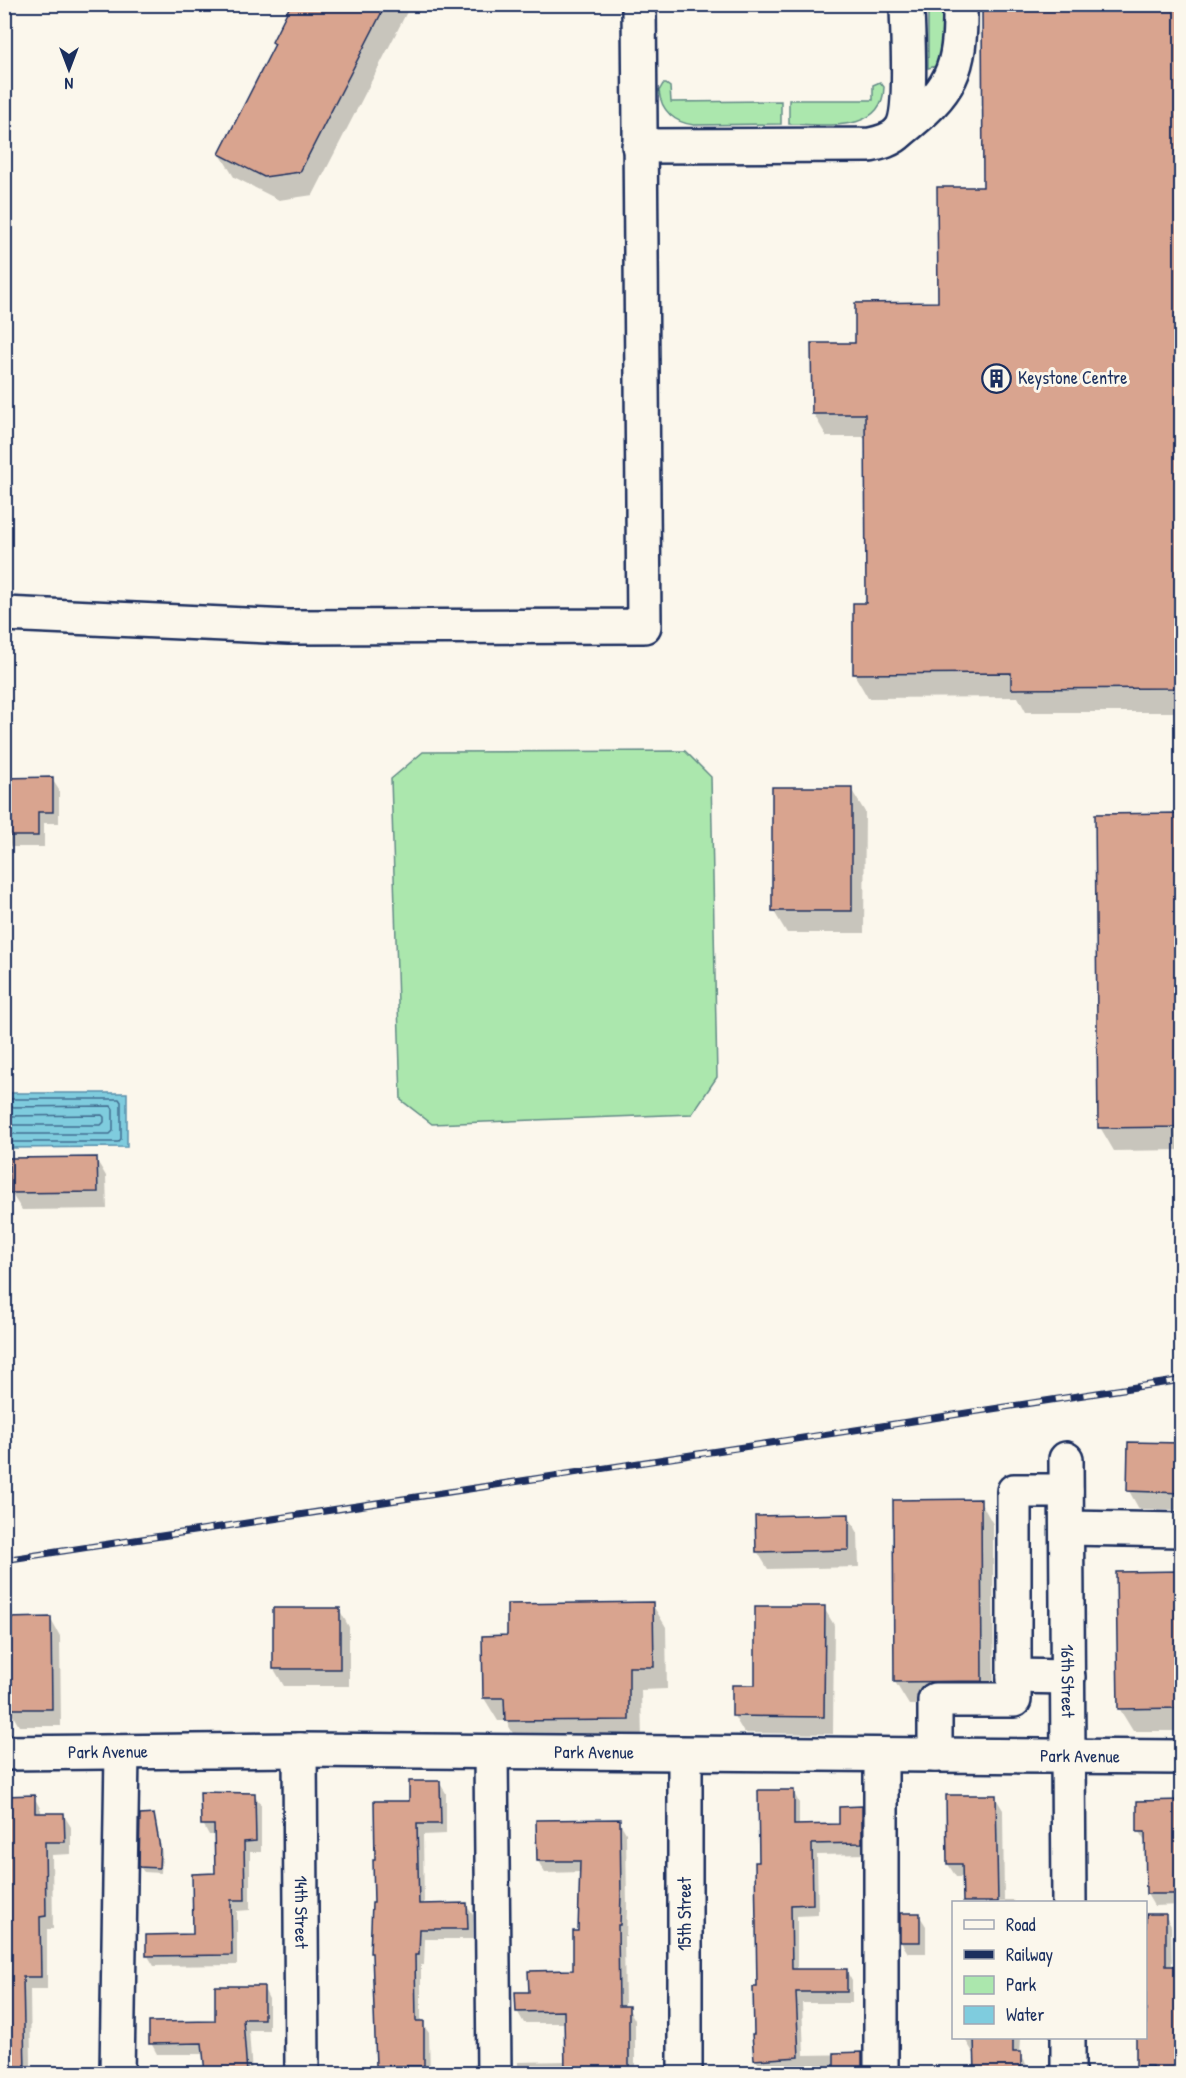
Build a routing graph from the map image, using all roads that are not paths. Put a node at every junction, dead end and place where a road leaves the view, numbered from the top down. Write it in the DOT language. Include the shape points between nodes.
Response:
graph roads {
  1 [pos="639,4"];
  2 [pos="907,4"];
  3 [pos="960,4"];
  4 [pos="899,132"];
  5 [pos="639,146"];
  6 [pos="4,615"];
  7 [pos="1066,1459"];
  8 [pos="1066,1491"];
  9 [pos="1067,1528"];
  10 [pos="1182,1530"];
  11 [pos="1014,1676"];
  12 [pos="1068,1677"];
  13 [pos="300,1750"];
  14 [pos="491,1752"];
  15 [pos="4,1753"];
  16 [pos="122,1753"];
  17 [pos="685,1754"];
  18 [pos="881,1755"];
  19 [pos="935,1755"];
  20 [pos="1069,1756"];
  21 [pos="1182,1757"];
  22 [pos="1069,1901"];
  23 [pos="1068,2039"];
  24 [pos="117,2073"];
  25 [pos="302,2073"];
  26 [pos="494,2073"];
  27 [pos="685,2073"];
  28 [pos="881,2073"];
  29 [pos="1068,2073"];
  1 -- 5 [label="street"];
  2 -- 4 [label="street" via="908,103"];
  3 -- 4 [label="street" via="959,50 950,79 928,107"];
  4 -- 5 [label="street" via="870,145"];
  5 -- 6 [label="street" via="644,626 289,627"];
  7 -- 8 [label="street, 16th Street"];
  8 -- 9 [label="street, 16th Street"];
  8 -- 11 [label="street" via="1014,1491"];
  9 -- 10 [label="street"];
  9 -- 12 [label="street, 16th Street"];
  11 -- 12 [label="street"];
  11 -- 19 [label="street" via="1014,1700 935,1700"];
  12 -- 20 [label="street, 16th Street"];
  13 -- 14 [label="street, Park Avenue"];
  13 -- 16 [label="street, Park Avenue"];
  13 -- 25 [label="street, 14th Street"];
  14 -- 17 [label="street, Park Avenue"];
  14 -- 26 [label="street"];
  15 -- 16 [label="street, Park Avenue"];
  16 -- 24 [label="street"];
  17 -- 18 [label="street, Park Avenue"];
  17 -- 27 [label="street, 15th Street"];
  18 -- 19 [label="street, Park Avenue"];
  18 -- 28 [label="street"];
  19 -- 20 [label="street, Park Avenue"];
  20 -- 21 [label="street, Park Avenue"];
  20 -- 22 [label="street, 16th Street"];
  23 -- 29 [label="street"];
}
